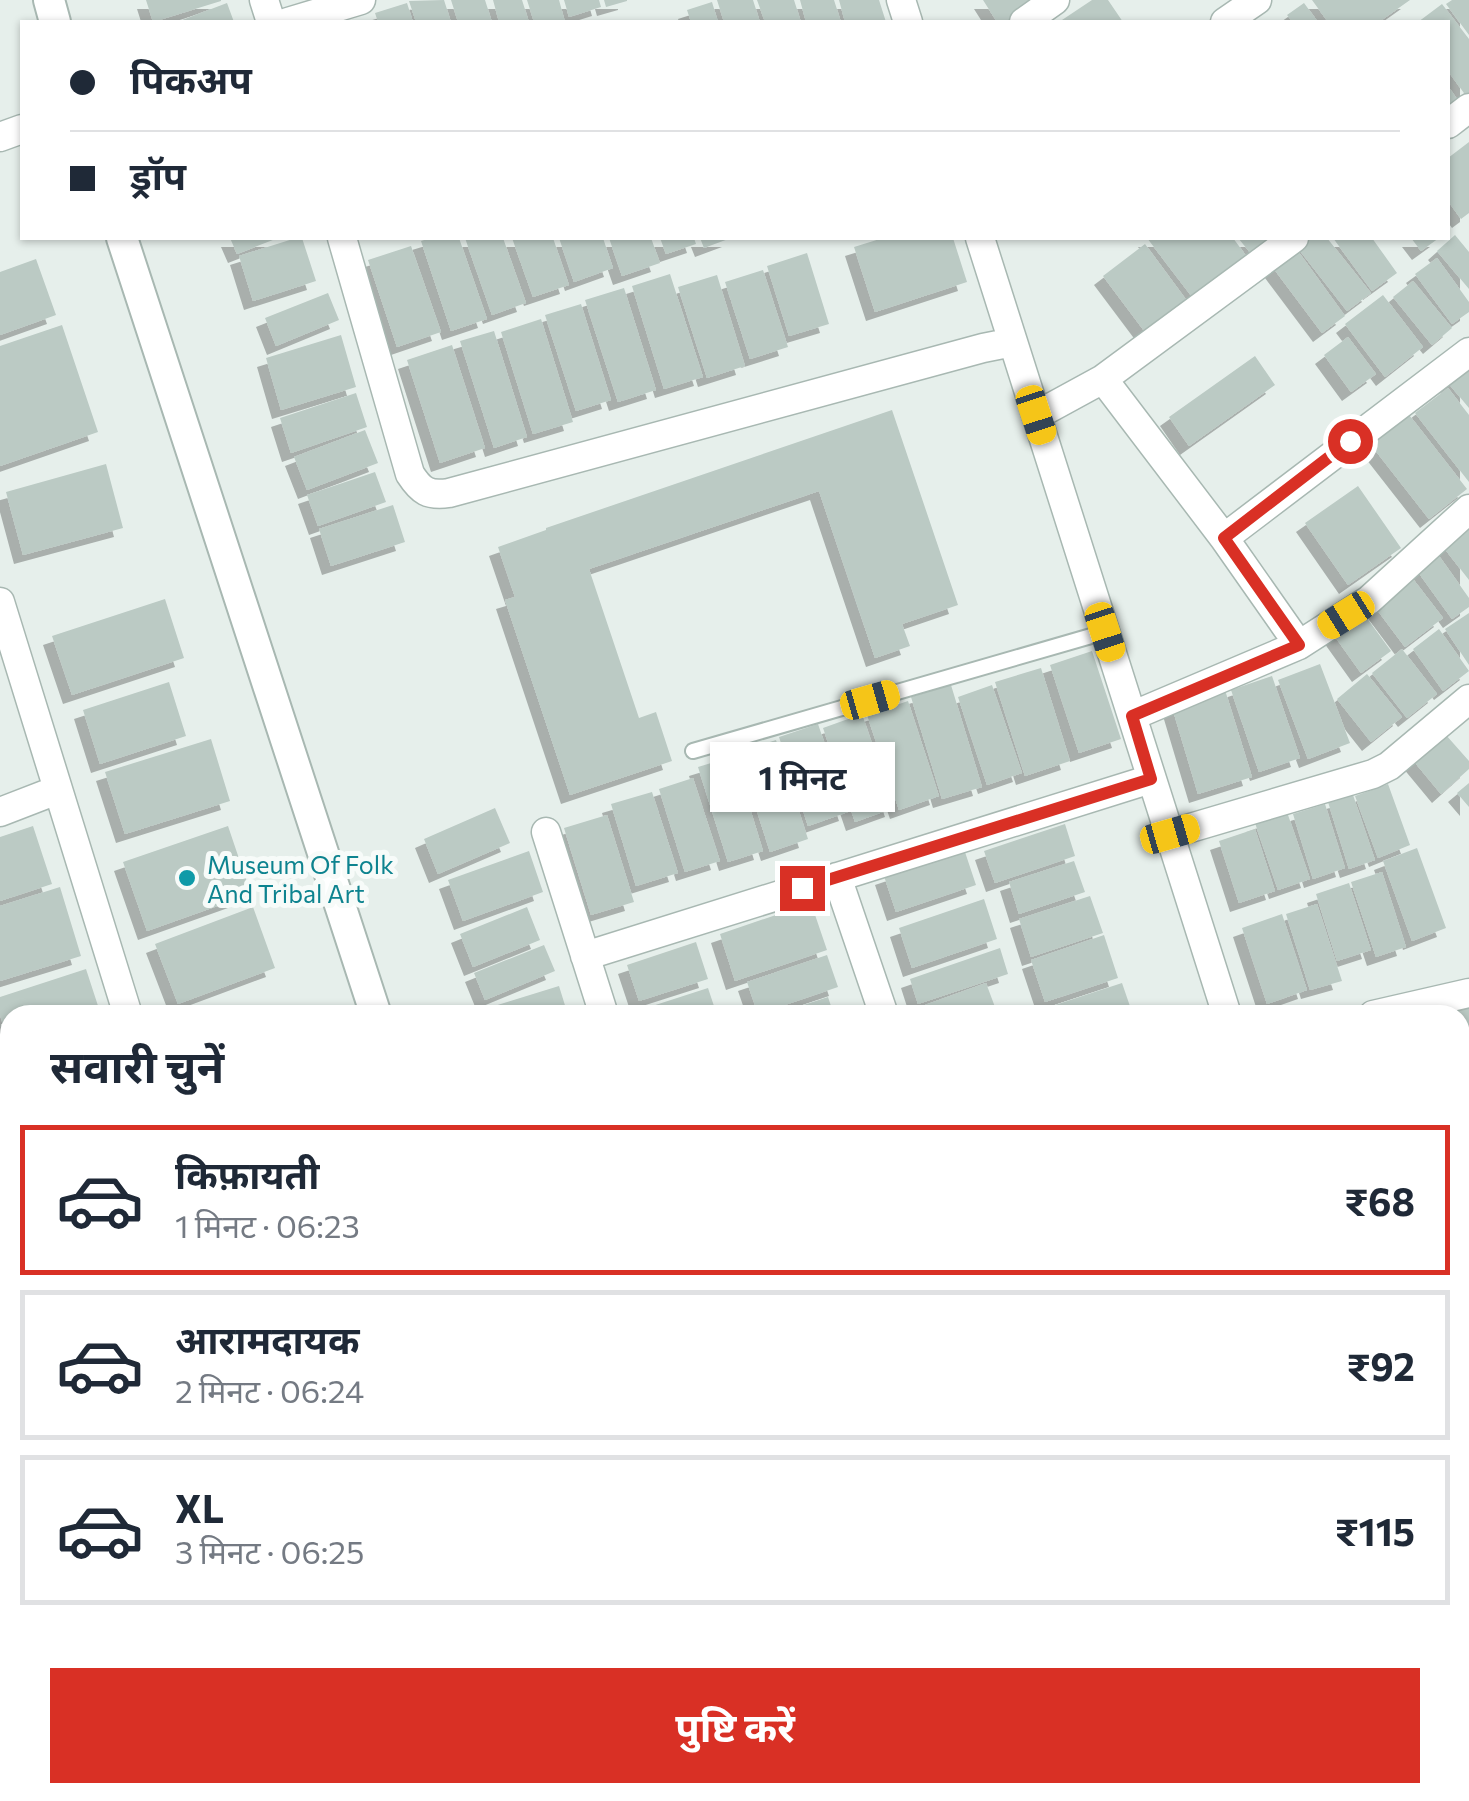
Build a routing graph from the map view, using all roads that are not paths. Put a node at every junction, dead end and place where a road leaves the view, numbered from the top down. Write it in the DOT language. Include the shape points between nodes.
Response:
graph roads {
  1 [pos="361,0"];
  2 [pos="1056,0"];
  3 [pos="1256,0"];
  4 [pos="295,20"];
  5 [pos="1027,20"];
  6 [pos="1228,20"];
  7 [pos="123,240"];
  8 [pos="343,240"];
  9 [pos="981,240"];
  10 [pos="1291,240"];
  11 [pos="1014,342"];
  12 [pos="1469,352"];
  13 [pos="1103,379"];
  14 [pos="1036,415"];
  15 [pos="1469,509"];
  16 [pos="1224,538"];
  17 [pos="0,602"];
  18 [pos="1105,632"];
  19 [pos="1299,645"];
  20 [pos="1469,700"];
  21 [pos="1132,716"];
  22 [pos="692,751"];
  23 [pos="1151,779"];
  24 [pos="57,790"];
  25 [pos="0,812"];
  26 [pos="546,832"];
  27 [pos="1170,834"];
  28 [pos="838,877"];
  29 [pos="585,956"];
  30 [pos="1469,993"];
  31 [pos="125,1005"];
  32 [pos="373,1005"];
  33 [pos="601,1005"];
  34 [pos="881,1005"];
  35 [pos="1224,1005"];
  36 [pos="1417,1005"];
  1 -- 4 [label="street"];
  2 -- 5 [label="street"];
  3 -- 6 [label="street"];
  7 -- 32 [label="street"];
  8 -- 11 [label="street" via="410,474 432,496"];
  9 -- 11 [label="street"];
  10 -- 13 [label="street"];
  11 -- 14 [label="street"];
  12 -- 16 [label="street"];
  13 -- 14 [label="street"];
  13 -- 16 [label="street"];
  14 -- 18 [label="street"];
  15 -- 19 [label="street" via="1370,600"];
  16 -- 19 [label="street"];
  17 -- 24 [label="street"];
  18 -- 21 [label="street"];
  18 -- 22 [label="lane"];
  19 -- 21 [label="street"];
  20 -- 27 [label="street" via="1373,774"];
  21 -- 23 [label="street"];
  23 -- 27 [label="street"];
  23 -- 28 [label="street"];
  24 -- 25 [label="street"];
  24 -- 31 [label="street"];
  26 -- 29 [label="street"];
  27 -- 35 [label="street"];
  28 -- 29 [label="street"];
  28 -- 34 [label="street"];
  29 -- 33 [label="street"];
  30 -- 36 [label="street"];
}
